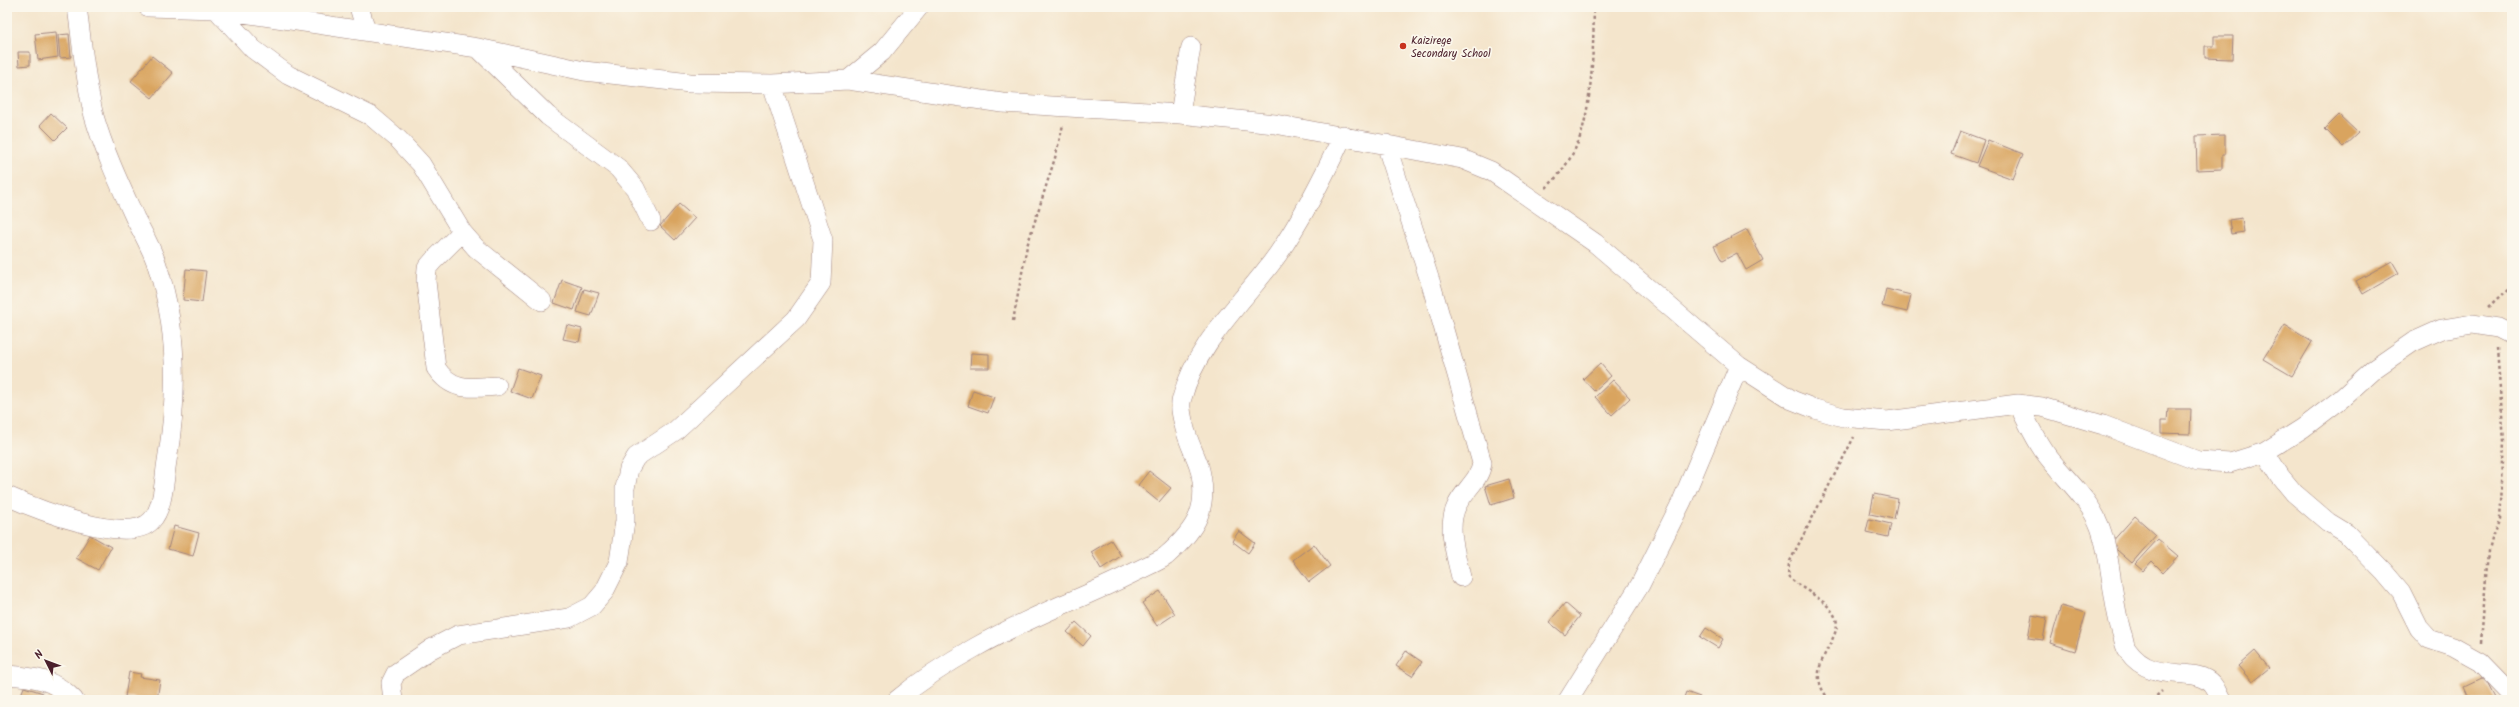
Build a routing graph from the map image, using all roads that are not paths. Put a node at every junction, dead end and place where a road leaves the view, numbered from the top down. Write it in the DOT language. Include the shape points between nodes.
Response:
graph roads {
  1 [pos="77,7"];
  2 [pos="148,7"];
  3 [pos="359,7"];
  4 [pos="919,7"];
  5 [pos="216,9"];
  6 [pos="366,30"];
  7 [pos="1191,47"];
  8 [pos="478,48"];
  9 [pos="848,80"];
  10 [pos="772,84"];
  11 [pos="1180,114"];
  12 [pos="1344,135"];
  13 [pos="1386,144"];
  14 [pos="651,221"];
  15 [pos="462,232"];
  16 [pos="542,301"];
  17 [pos="2505,332"];
  18 [pos="1739,366"];
  19 [pos="497,386"];
  20 [pos="2018,404"];
  21 [pos="2265,452"];
  22 [pos="7,496"];
  23 [pos="1461,577"];
  24 [pos="7,674"];
  25 [pos="2512,695"];
  26 [pos="74,700"];
  27 [pos="393,700"];
  28 [pos="897,700"];
  29 [pos="1568,700"];
  30 [pos="2221,700"];
  1 -- 22 [label="street" via="86,79 95,116 121,186 157,264 172,323 175,363 170,443 159,505 151,521 140,527 119,530 75,522"];
  2 -- 5 [label="street"];
  3 -- 6 [label="street"];
  4 -- 9 [label="street" via="882,52"];
  5 -- 6 [label="street"];
  5 -- 15 [label="street" via="253,49 288,75 371,116 398,139 421,164"];
  6 -- 8 [label="street"];
  7 -- 11 [label="street"];
  8 -- 10 [label="street" via="592,72 690,83"];
  8 -- 14 [label="street" via="548,116 618,168 635,188"];
  9 -- 10 [label="street"];
  9 -- 11 [label="street" via="1002,103"];
  10 -- 27 [label="street" via="823,240 821,283 790,324 675,431 636,458 628,470 624,488 626,521 620,562 604,592 592,606 569,618 458,635 431,648 396,673 391,683"];
  11 -- 12 [label="street" via="1275,124"];
  12 -- 13 [label="street"];
  12 -- 28 [label="street" via="1324,178 1278,254 1201,352 1189,373 1181,401 1182,416 1205,495 1198,520 1187,534 1165,557 1031,619 977,648"];
  13 -- 18 [label="street" via="1462,159 1491,171 1595,243"];
  13 -- 23 [label="street" via="1431,284 1482,463 1479,474 1457,504 1452,520 1454,547"];
  15 -- 16 [label="street" via="476,248"];
  15 -- 19 [label="street" via="427,268 434,360 442,378 453,385 470,389"];
  17 -- 21 [label="street" via="2472,324 2442,329 2413,342 2374,369 2303,428"];
  18 -- 20 [label="street" via="1804,405 1843,417 1887,421"];
  18 -- 29 [label="street" via="1682,501 1640,585"];
  20 -- 21 [label="street" via="2042,407 2103,425 2198,461 2230,462"];
  20 -- 30 [label="street" via="2043,450 2088,504 2100,527 2109,563 2118,622 2128,651 2144,666 2162,674 2205,678 2213,684"];
  21 -- 25 [label="street" via="2294,493 2346,534 2388,577 2401,592 2419,628 2429,639 2453,647 2480,662"];
  24 -- 26 [label="street" via="49,682 61,687"];
}
